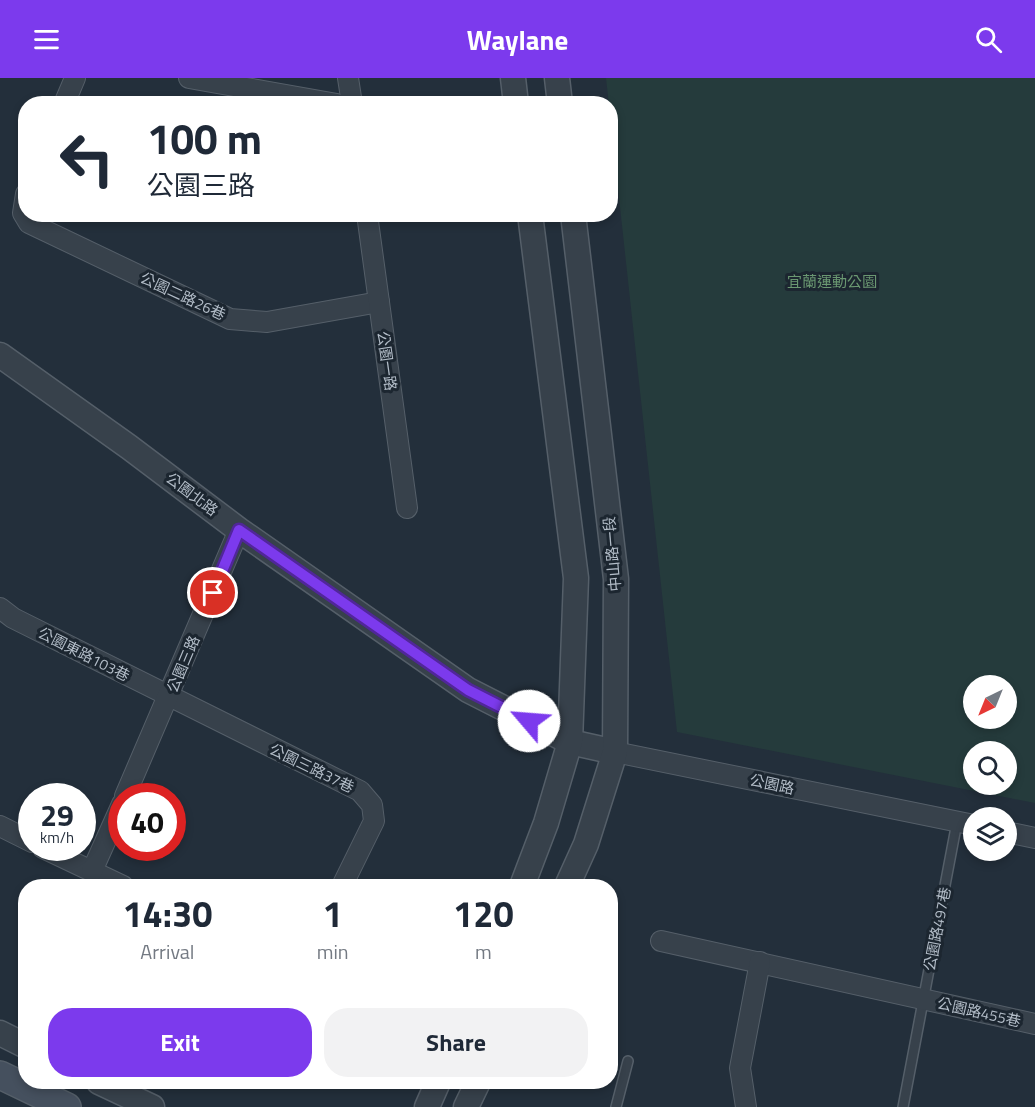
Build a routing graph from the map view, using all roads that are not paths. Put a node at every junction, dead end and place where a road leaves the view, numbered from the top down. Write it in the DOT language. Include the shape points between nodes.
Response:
graph roads {
  1 [pos="75,78"];
  2 [pos="189,78"];
  3 [pos="348,78"];
  4 [pos="513,78"];
  5 [pos="557,78"];
  6 [pos="67,96"];
  7 [pos="291,96"];
  8 [pos="351,96"];
  9 [pos="515,96"];
  10 [pos="559,96"];
  11 [pos="28,222"];
  12 [pos="368,222"];
  13 [pos="531,222"];
  14 [pos="574,222"];
  15 [pos="379,302"];
  16 [pos="0,355"];
  17 [pos="407,508"];
  18 [pos="239,530"];
  19 [pos="0,608"];
  20 [pos="168,697"];
  21 [pos="570,742"];
  22 [pos="615,752"];
  23 [pos="131,783"];
  24 [pos="963,824"];
  25 [pos="0,826"];
  26 [pos="963,833"];
  27 [pos="1017,834"];
  28 [pos="18,835"];
  29 [pos="108,836"];
  30 [pos="1035,838"];
  31 [pos="70,861"];
  32 [pos="92,872"];
  33 [pos="108,879"];
  34 [pos="345,879"];
  35 [pos="525,879"];
  36 [pos="570,879"];
  37 [pos="661,941"];
  38 [pos="760,962"];
  39 [pos="924,999"];
  40 [pos="1035,1024"];
  41 [pos="0,1034"];
  42 [pos="18,1042"];
  43 [pos="628,1061"];
  44 [pos="0,1075"];
  45 [pos="18,1084"];
  46 [pos="29,1089"];
  47 [pos="114,1089"];
  48 [pos="435,1089"];
  49 [pos="475,1089"];
  50 [pos="67,1107"];
  51 [pos="152,1107"];
  52 [pos="427,1107"];
  53 [pos="466,1107"];
  54 [pos="616,1107"];
  55 [pos="746,1107"];
  56 [pos="903,1107"];
  1 -- 6 [label="street"];
  2 -- 7 [label="street"];
  3 -- 8 [label="street"];
  4 -- 9 [label="street"];
  5 -- 10 [label="street"];
  11 -- 15 [label="street, 公園二路26巷" via="230,318 267,322"];
  12 -- 15 [label="street, 公園一路"];
  13 -- 21 [label="street" via="576,578"];
  14 -- 22 [label="street, 中山路一段" via="616,579"];
  15 -- 17 [label="street, 公園一路"];
  16 -- 18 [label="street, 公園北路"];
  18 -- 20 [label="street, 公園三路"];
  18 -- 21 [label="street, 公園北路" via="468,690"];
  19 -- 20 [label="street, 公園東路103巷"];
  20 -- 23 [label="street, 公園三路"];
  20 -- 34 [label="street, 公園三路37巷" via="360,791 372,805 374,821"];
  21 -- 22 [label="street, 公園路"];
  21 -- 35 [label="street"];
  22 -- 24 [label="street, 公園路"];
  22 -- 36 [label="street, 中山路一段" via="586,844"];
  25 -- 28 [label="street"];
  26 -- 39 [label="lane, 公園路497巷"];
  27 -- 30 [label="street"];
  29 -- 32 [label="street"];
  31 -- 32 [label="street"];
  32 -- 33 [label="street"];
  37 -- 38 [label="street, 公園路455巷"];
  38 -- 39 [label="street, 公園路455巷"];
  38 -- 55 [label="street" via="740,1068"];
  39 -- 40 [label="street, 公園路455巷"];
  39 -- 56 [label="lane, 公園路497巷"];
  41 -- 42 [label="street"];
  43 -- 54 [label="lane"];
  44 -- 45 [label="main road"];
  46 -- 50 [label="main road"];
  47 -- 51 [label="street"];
  48 -- 52 [label="street"];
  49 -- 53 [label="street"];
}
